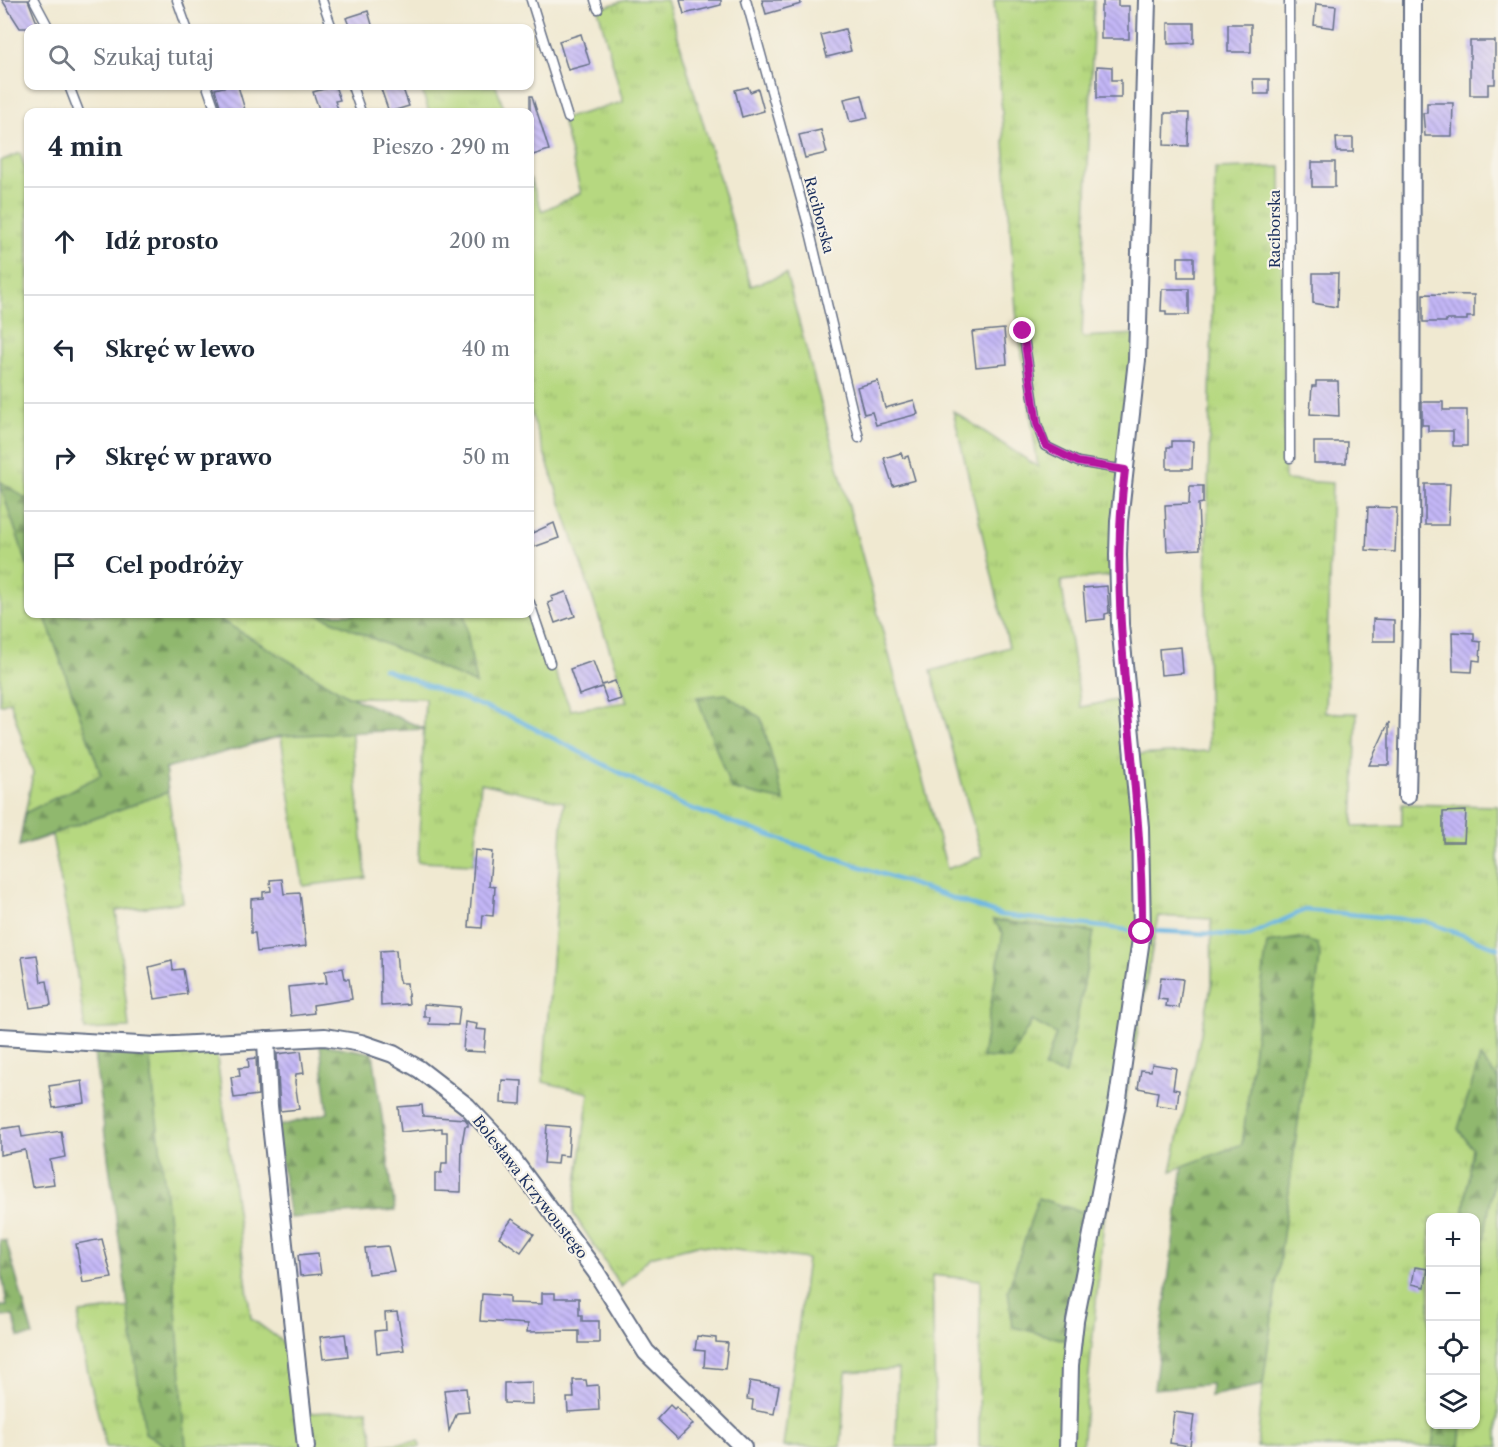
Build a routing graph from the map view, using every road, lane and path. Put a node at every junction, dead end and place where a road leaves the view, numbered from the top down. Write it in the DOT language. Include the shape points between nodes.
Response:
graph roads {
  1 [pos="34,0"];
  2 [pos="177,0"];
  3 [pos="322,0"];
  4 [pos="531,0"];
  5 [pos="746,0"];
  6 [pos="1147,0"];
  7 [pos="1289,0"];
  8 [pos="1412,0"];
  9 [pos="47,24"];
  10 [pos="186,24"];
  11 [pos="331,24"];
  12 [pos="71,90"];
  13 [pos="208,90"];
  14 [pos="353,90"];
  15 [pos="77,108"];
  16 [pos="215,108"];
  17 [pos="360,108"];
  18 [pos="568,118"];
  19 [pos="1023,331"];
  20 [pos="859,438"];
  21 [pos="1290,458"];
  22 [pos="1125,470"];
  23 [pos="534,615"];
  24 [pos="550,663"];
  25 [pos="1407,796"];
  26 [pos="0,1037"];
  27 [pos="266,1040"];
  28 [pos="306,1447"];
  29 [pos="743,1447"];
  30 [pos="1068,1447"];
  1 -- 9 [label="lane"];
  2 -- 10 [label="lane"];
  3 -- 11 [label="lane"];
  4 -- 18 [label="lane"];
  5 -- 20 [label="lane, Raciborska" via="810,232"];
  6 -- 22 [label="street" via="1137,360"];
  7 -- 21 [label="lane, Raciborska"];
  8 -- 25 [label="street"];
  12 -- 15 [label="lane"];
  13 -- 16 [label="lane"];
  14 -- 17 [label="lane"];
  19 -- 22 [label="lane" via="1037,424 1046,446 1078,462"];
  22 -- 30 [label="street" via="1118,575 1140,827 1142,932 1117,1105 1075,1321"];
  23 -- 24 [label="lane"];
  26 -- 27 [label="street, Bolesława Krzywoustego" via="156,1046"];
  27 -- 28 [label="street" via="269,1106"];
  27 -- 29 [label="street, Bolesława Krzywoustego" via="325,1037 361,1043 393,1054 419,1069 467,1106 496,1138 596,1272 645,1352"];
}
